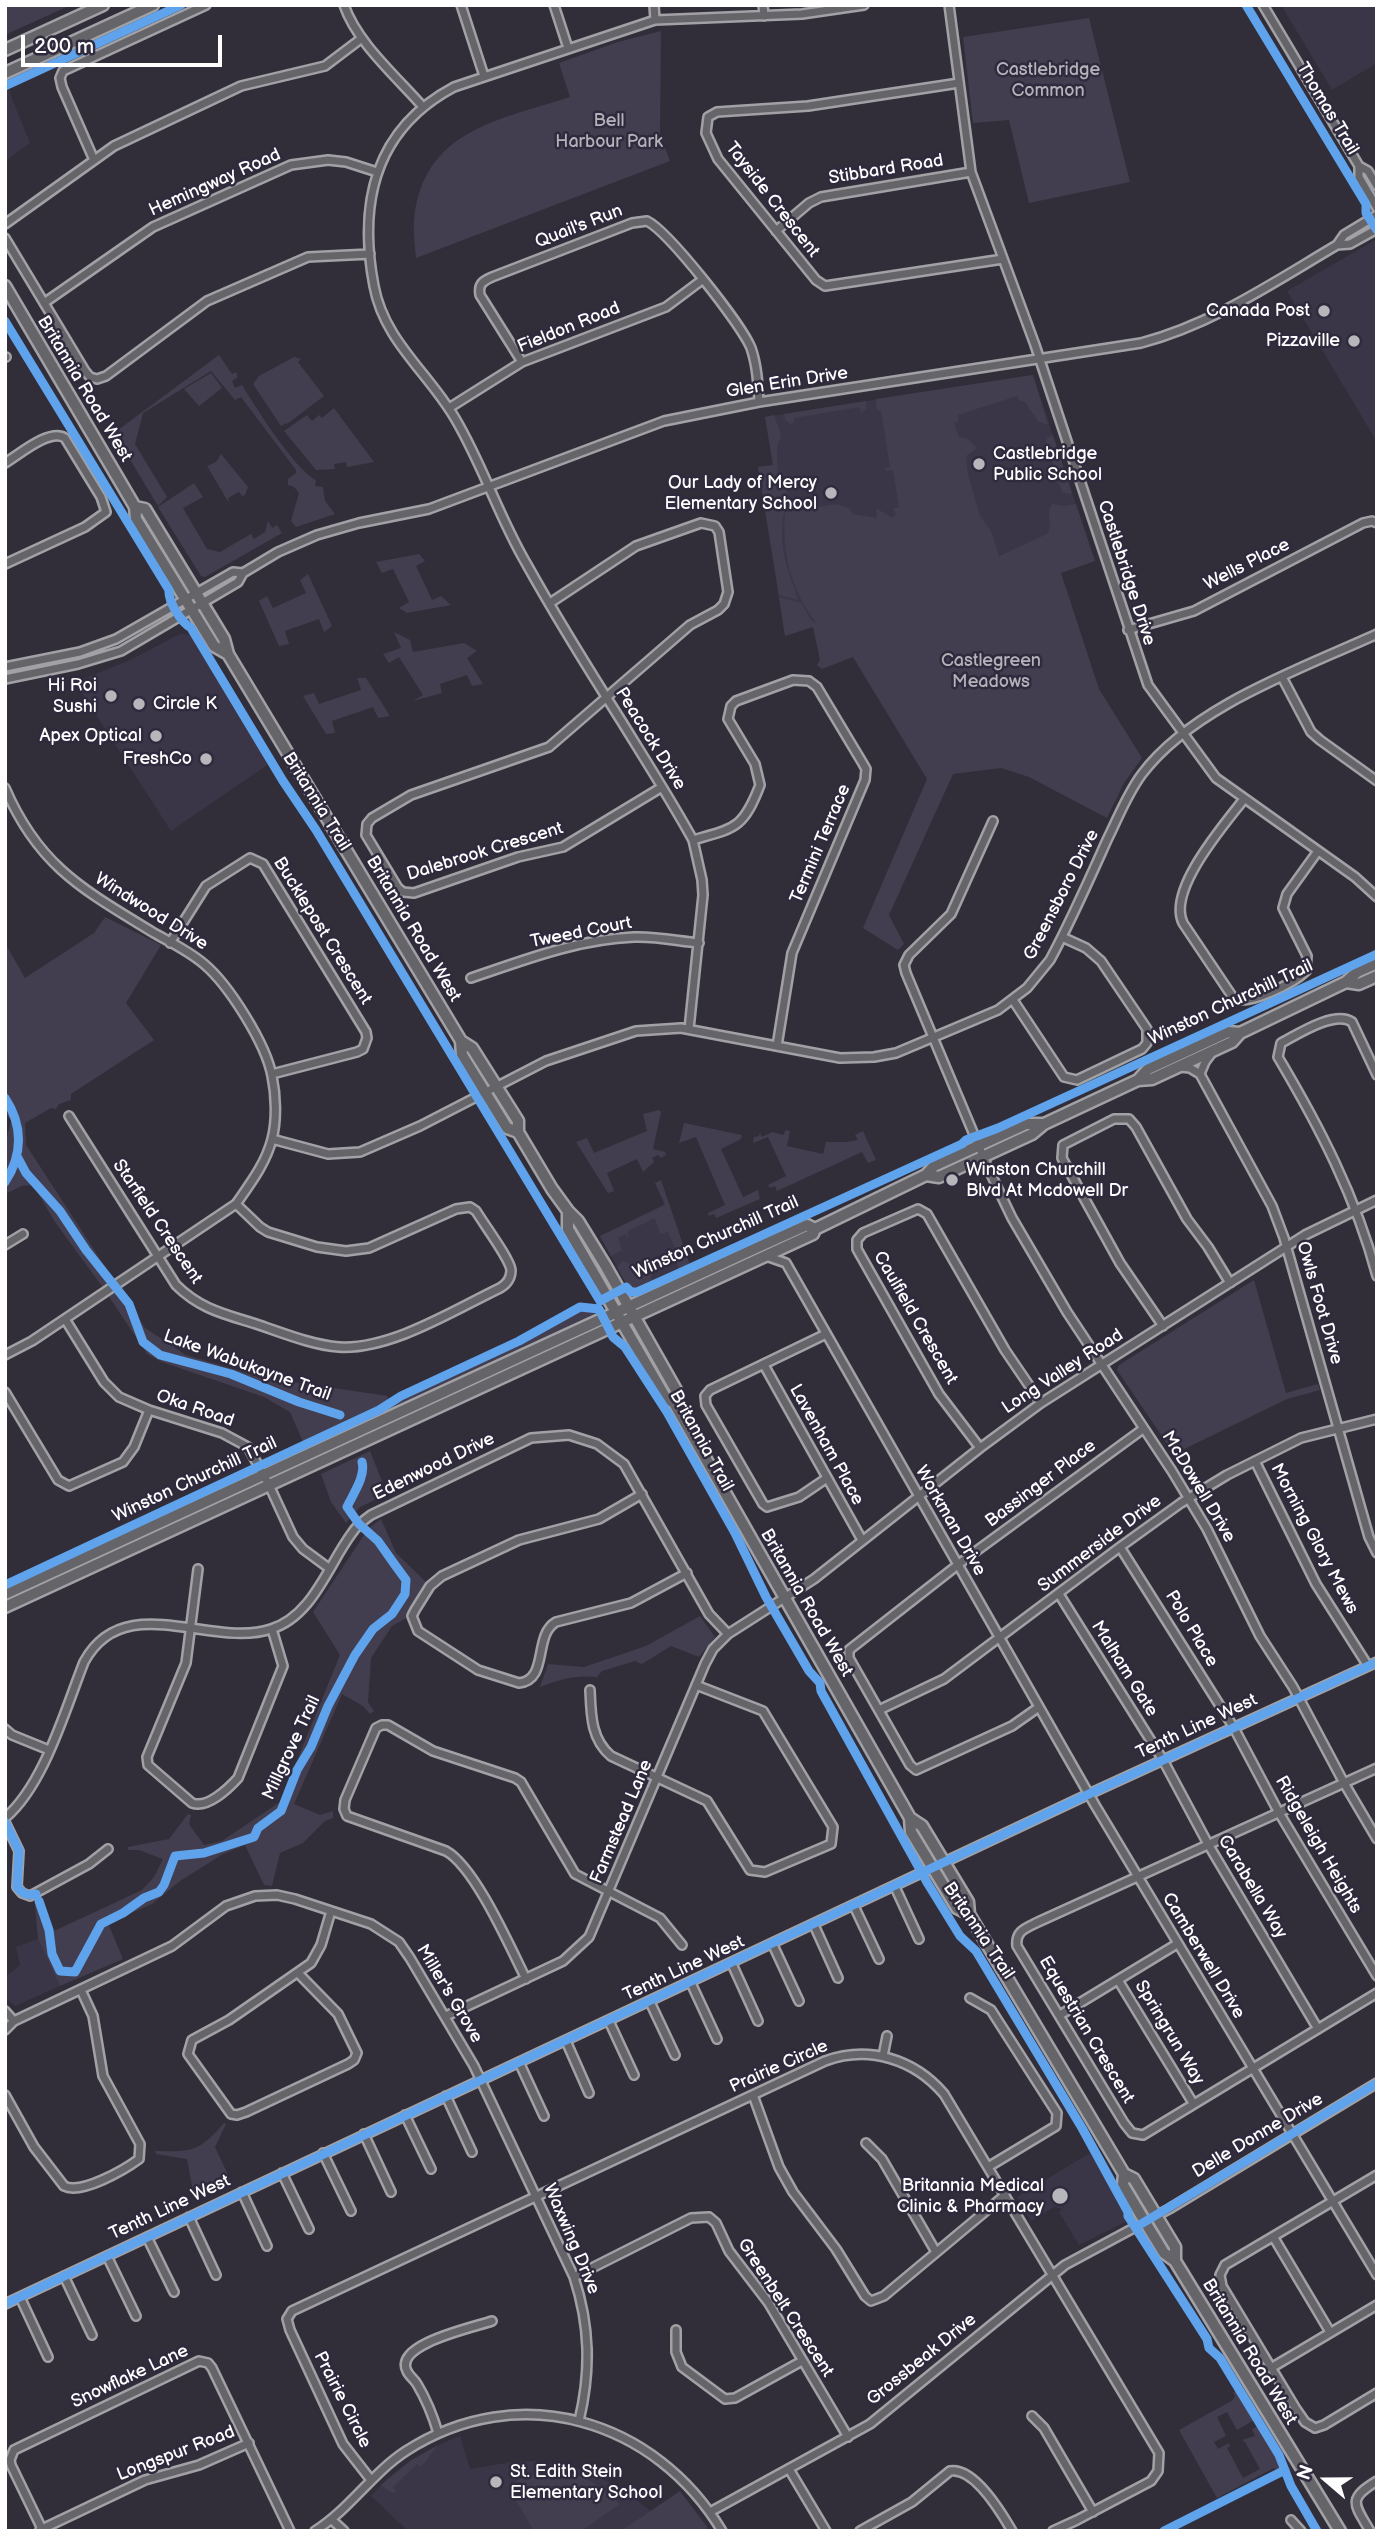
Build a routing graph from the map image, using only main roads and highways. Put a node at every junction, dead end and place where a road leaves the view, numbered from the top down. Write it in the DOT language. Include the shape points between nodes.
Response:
graph roads {
  1 [pos="103,5"];
  2 [pos="153,5"];
  3 [pos="5,50"];
  4 [pos="5,73"];
  5 [pos="5,286"];
  6 [pos="135,506"];
  7 [pos="228,654"];
  8 [pos="1377,963"];
  9 [pos="1377,976"];
  10 [pos="1346,982"];
  11 [pos="1240,1033"];
  12 [pos="461,1041"];
  13 [pos="1138,1080"];
  14 [pos="1044,1124"];
  15 [pos="518,1132"];
  16 [pos="926,1175"];
  17 [pos="568,1211"];
  18 [pos="815,1229"];
  19 [pos="629,1306"];
  20 [pos="617,1311"];
  21 [pos="634,1316"];
  22 [pos="623,1321"];
  23 [pos="674,1403"];
  24 [pos="5,1594"];
  25 [pos="5,1607"];
  26 [pos="910,1818"];
  27 [pos="969,1914"];
  28 [pos="1124,2174"];
  29 [pos="1175,2261"];
  30 [pos="1340,2531"];
  1 -- 3 [label="main road"];
  2 -- 4 [label="main road"];
  5 -- 6 [label="main road, Britannia Road West"];
  6 -- 7 [label="main road, Britannia Road West" via="145,509 224,639"];
  6 -- 7 [label="main road, Britannia Road West" via="136,519 214,646"];
  7 -- 12 [label="main road, Britannia Road West"];
  8 -- 10 [label="main road"];
  9 -- 10 [label="main road" via="1359,984"];
  10 -- 11 [label="main road"];
  11 -- 13 [label="main road" via="1232,1042 1179,1067"];
  11 -- 13 [label="main road" via="1227,1032 1170,1058"];
  12 -- 15 [label="main road, Britannia Road West" via="472,1048 518,1121"];
  12 -- 15 [label="main road, Britannia Road West" via="462,1055 507,1129"];
  13 -- 14 [label="main road"];
  14 -- 16 [label="main road" via="1026,1124 934,1166"];
  14 -- 16 [label="main road" via="1032,1134 939,1177"];
  15 -- 17 [label="main road, Britannia Road West"];
  16 -- 18 [label="main road"];
  17 -- 19 [label="main road, Britannia Road West" via="579,1221"];
  17 -- 20 [label="main road, Britannia Road West" via="568,1228"];
  18 -- 19 [label="main road" via="807,1224"];
  18 -- 21 [label="main road" via="813,1234"];
  19 -- 20 [label="main road"];
  19 -- 21 [label="main road, Britannia Road West"];
  20 -- 22 [label="main road, Britannia Road West"];
  20 -- 24 [label="main road"];
  21 -- 22 [label="main road"];
  21 -- 23 [label="main road, Britannia Road West" via="676,1390"];
  22 -- 23 [label="main road, Britannia Road West" via="665,1396"];
  22 -- 25 [label="main road"];
  23 -- 26 [label="main road, Britannia Road West"];
  26 -- 27 [label="main road, Britannia Road West" via="922,1826 945,1863 968,1902"];
  26 -- 27 [label="main road, Britannia Road West" via="911,1832 933,1869 957,1908"];
  27 -- 28 [label="main road, Britannia Road West"];
  28 -- 29 [label="main road, Britannia Road West" via="1123,2185 1164,2253"];
  28 -- 29 [label="main road, Britannia Road West" via="1134,2179 1175,2247"];
  29 -- 30 [label="main road, Britannia Road West"];
}
